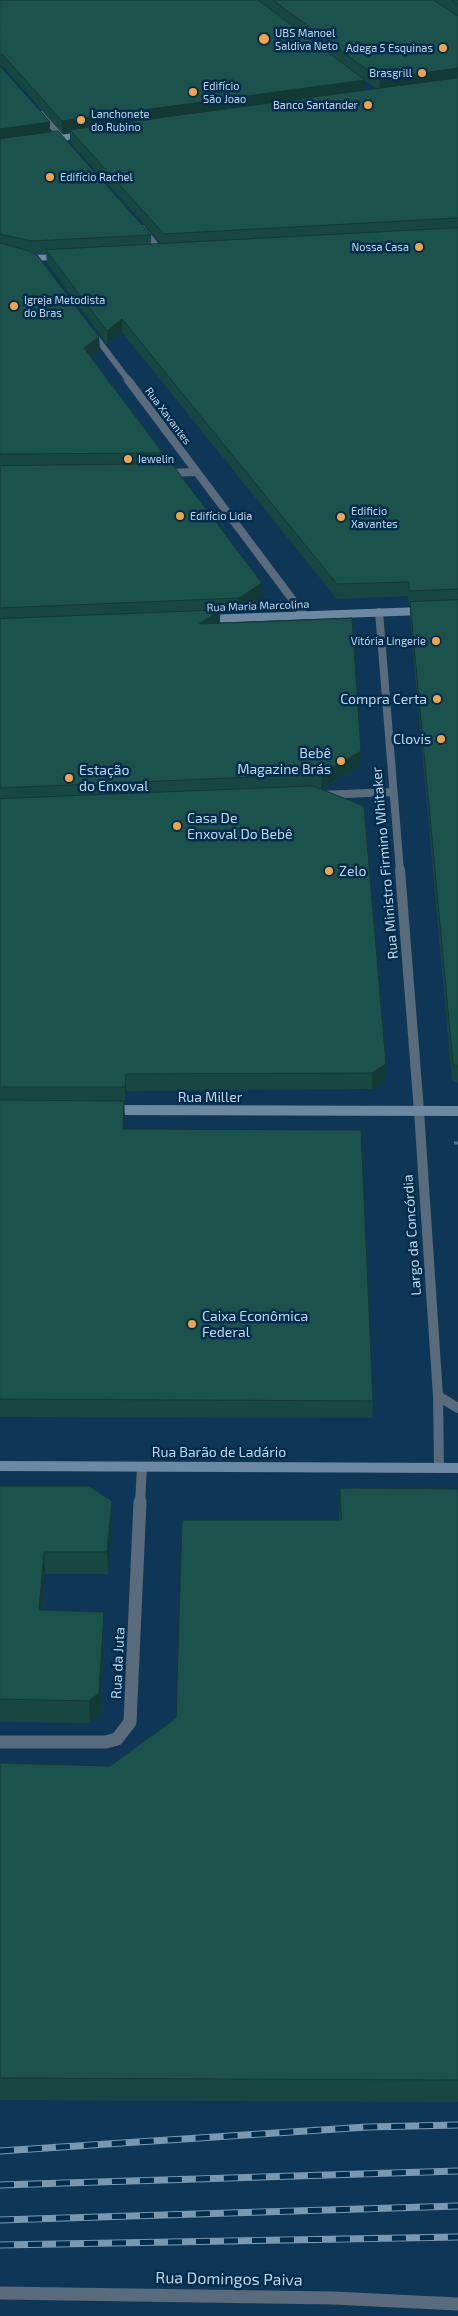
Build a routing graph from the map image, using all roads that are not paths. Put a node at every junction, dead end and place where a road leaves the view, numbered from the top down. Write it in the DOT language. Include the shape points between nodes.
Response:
graph roads {
  1 [pos="34,106"];
  2 [pos="90,134"];
  3 [pos="62,138"];
  4 [pos="45,140"];
  5 [pos="70,148"];
  6 [pos="138,223"];
  7 [pos="170,250"];
  8 [pos="160,251"];
  9 [pos="151,252"];
  10 [pos="16,255"];
  11 [pos="66,257"];
  12 [pos="32,259"];
  13 [pos="42,265"];
  14 [pos="86,324"];
  15 [pos="196,472"];
  16 [pos="155,473"];
  17 [pos="434,610"];
  18 [pos="379,612"];
  19 [pos="304,615"];
  20 [pos="196,620"];
  21 [pos="392,792"];
  22 [pos="308,795"];
  23 [pos="97,1110"];
  24 [pos="419,1111"];
  25 [pos="458,1111"];
  26 [pos="438,1396"];
  27 [pos="458,1408"];
  28 [pos="0,1466"];
  29 [pos="142,1467"];
  30 [pos="439,1468"];
  31 [pos="458,1468"];
  32 [pos="0,1742"];
  33 [pos="0,2293"];
  34 [pos="458,2304"];
  1 -- 3 [label="street"];
  2 -- 3 [label="main road"];
  3 -- 4 [label="main road"];
  3 -- 5 [label="street"];
  6 -- 8 [label="street"];
  7 -- 8 [label="main road"];
  8 -- 9 [label="main road"];
  10 -- 12 [label="main road"];
  11 -- 12 [label="main road"];
  12 -- 13 [label="street"];
  14 -- 15 [label="street, Rua Xavantes"];
  15 -- 16 [label="street"];
  15 -- 19 [label="street, Rua Xavantes"];
  17 -- 18 [label="main road, Rua Maria Marcolina"];
  18 -- 19 [label="main road, Rua Maria Marcolina"];
  18 -- 21 [label="street, Rua Ministro Firmino Whitaker"];
  19 -- 20 [label="main road, Rua Maria Marcolina"];
  21 -- 22 [label="street"];
  21 -- 24 [label="street, Rua Ministro Firmino Whitaker"];
  23 -- 24 [label="main road, Rua Miller"];
  24 -- 25 [label="main road"];
  24 -- 26 [label="street, Largo da Concórdia"];
  26 -- 27 [label="street"];
  26 -- 30 [label="street, Largo da Concórdia"];
  28 -- 29 [label="main road, Rua Barão de Ladário"];
  29 -- 30 [label="main road, Rua Barão de Ladário"];
  29 -- 32 [label="street, Rua da Juta" via="130,1722 117,1738 106,1742"];
  30 -- 31 [label="main road"];
  33 -- 34 [label="street, Rua Domingos Paiva" via="334,2298"];
}
